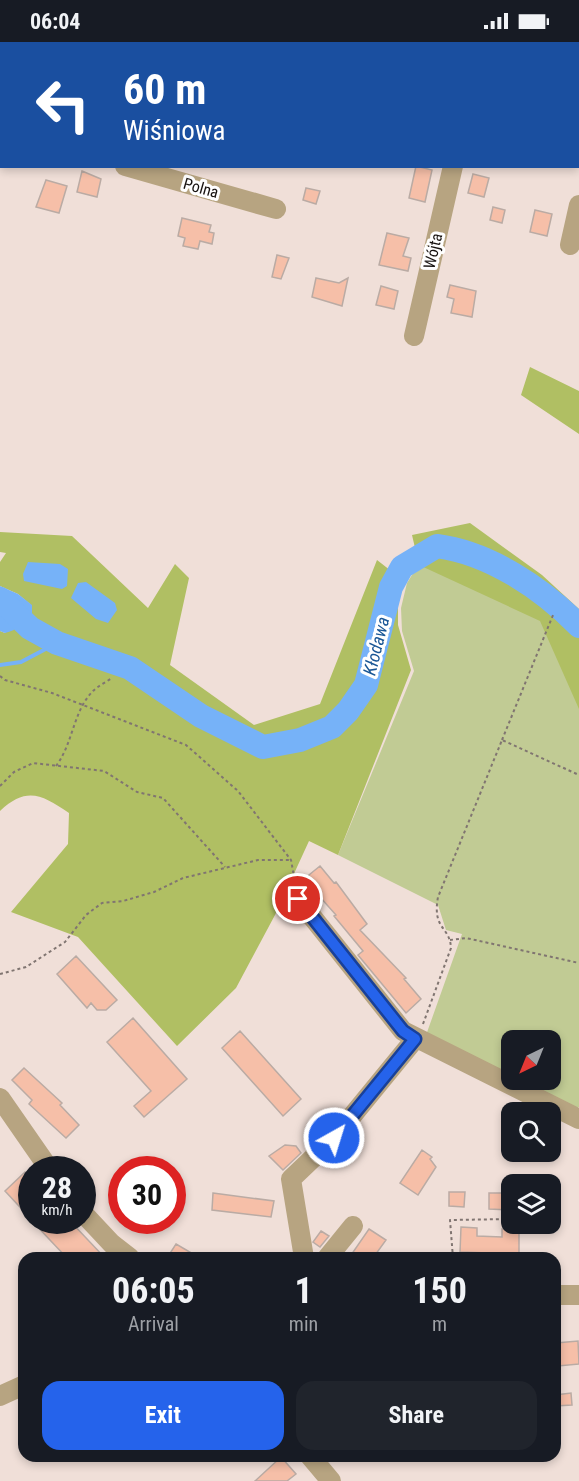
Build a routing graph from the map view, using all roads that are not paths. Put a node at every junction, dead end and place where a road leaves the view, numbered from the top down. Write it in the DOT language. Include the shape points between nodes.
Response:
graph roads {
  1 [pos="132,168"];
  2 [pos="453,168"];
  3 [pos="579,205"];
  4 [pos="276,209"];
  5 [pos="570,245"];
  6 [pos="414,336"];
  7 [pos="298,899"];
  8 [pos="415,1039"];
  9 [pos="0,1098"];
  10 [pos="579,1119"];
  11 [pos="40,1156"];
  12 [pos="353,1226"];
  13 [pos="96,1228"];
  14 [pos="117,1251"];
  15 [pos="303,1252"];
  16 [pos="332,1252"];
  17 [pos="561,1295"];
  18 [pos="579,1295"];
  19 [pos="18,1388"];
  20 [pos="0,1396"];
  21 [pos="315,1462"];
  22 [pos="331,1481"];
  1 -- 4 [label="street, Polna"];
  2 -- 6 [label="street, Wójta"];
  3 -- 5 [label="street"];
  7 -- 8 [label="street" via="403,1031"];
  8 -- 10 [label="street"];
  8 -- 15 [label="street" via="334,1138 291,1179"];
  9 -- 11 [label="street"];
  12 -- 16 [label="street"];
  13 -- 14 [label="street"];
  17 -- 18 [label="street"];
  19 -- 20 [label="street"];
  21 -- 22 [label="street"];
}
